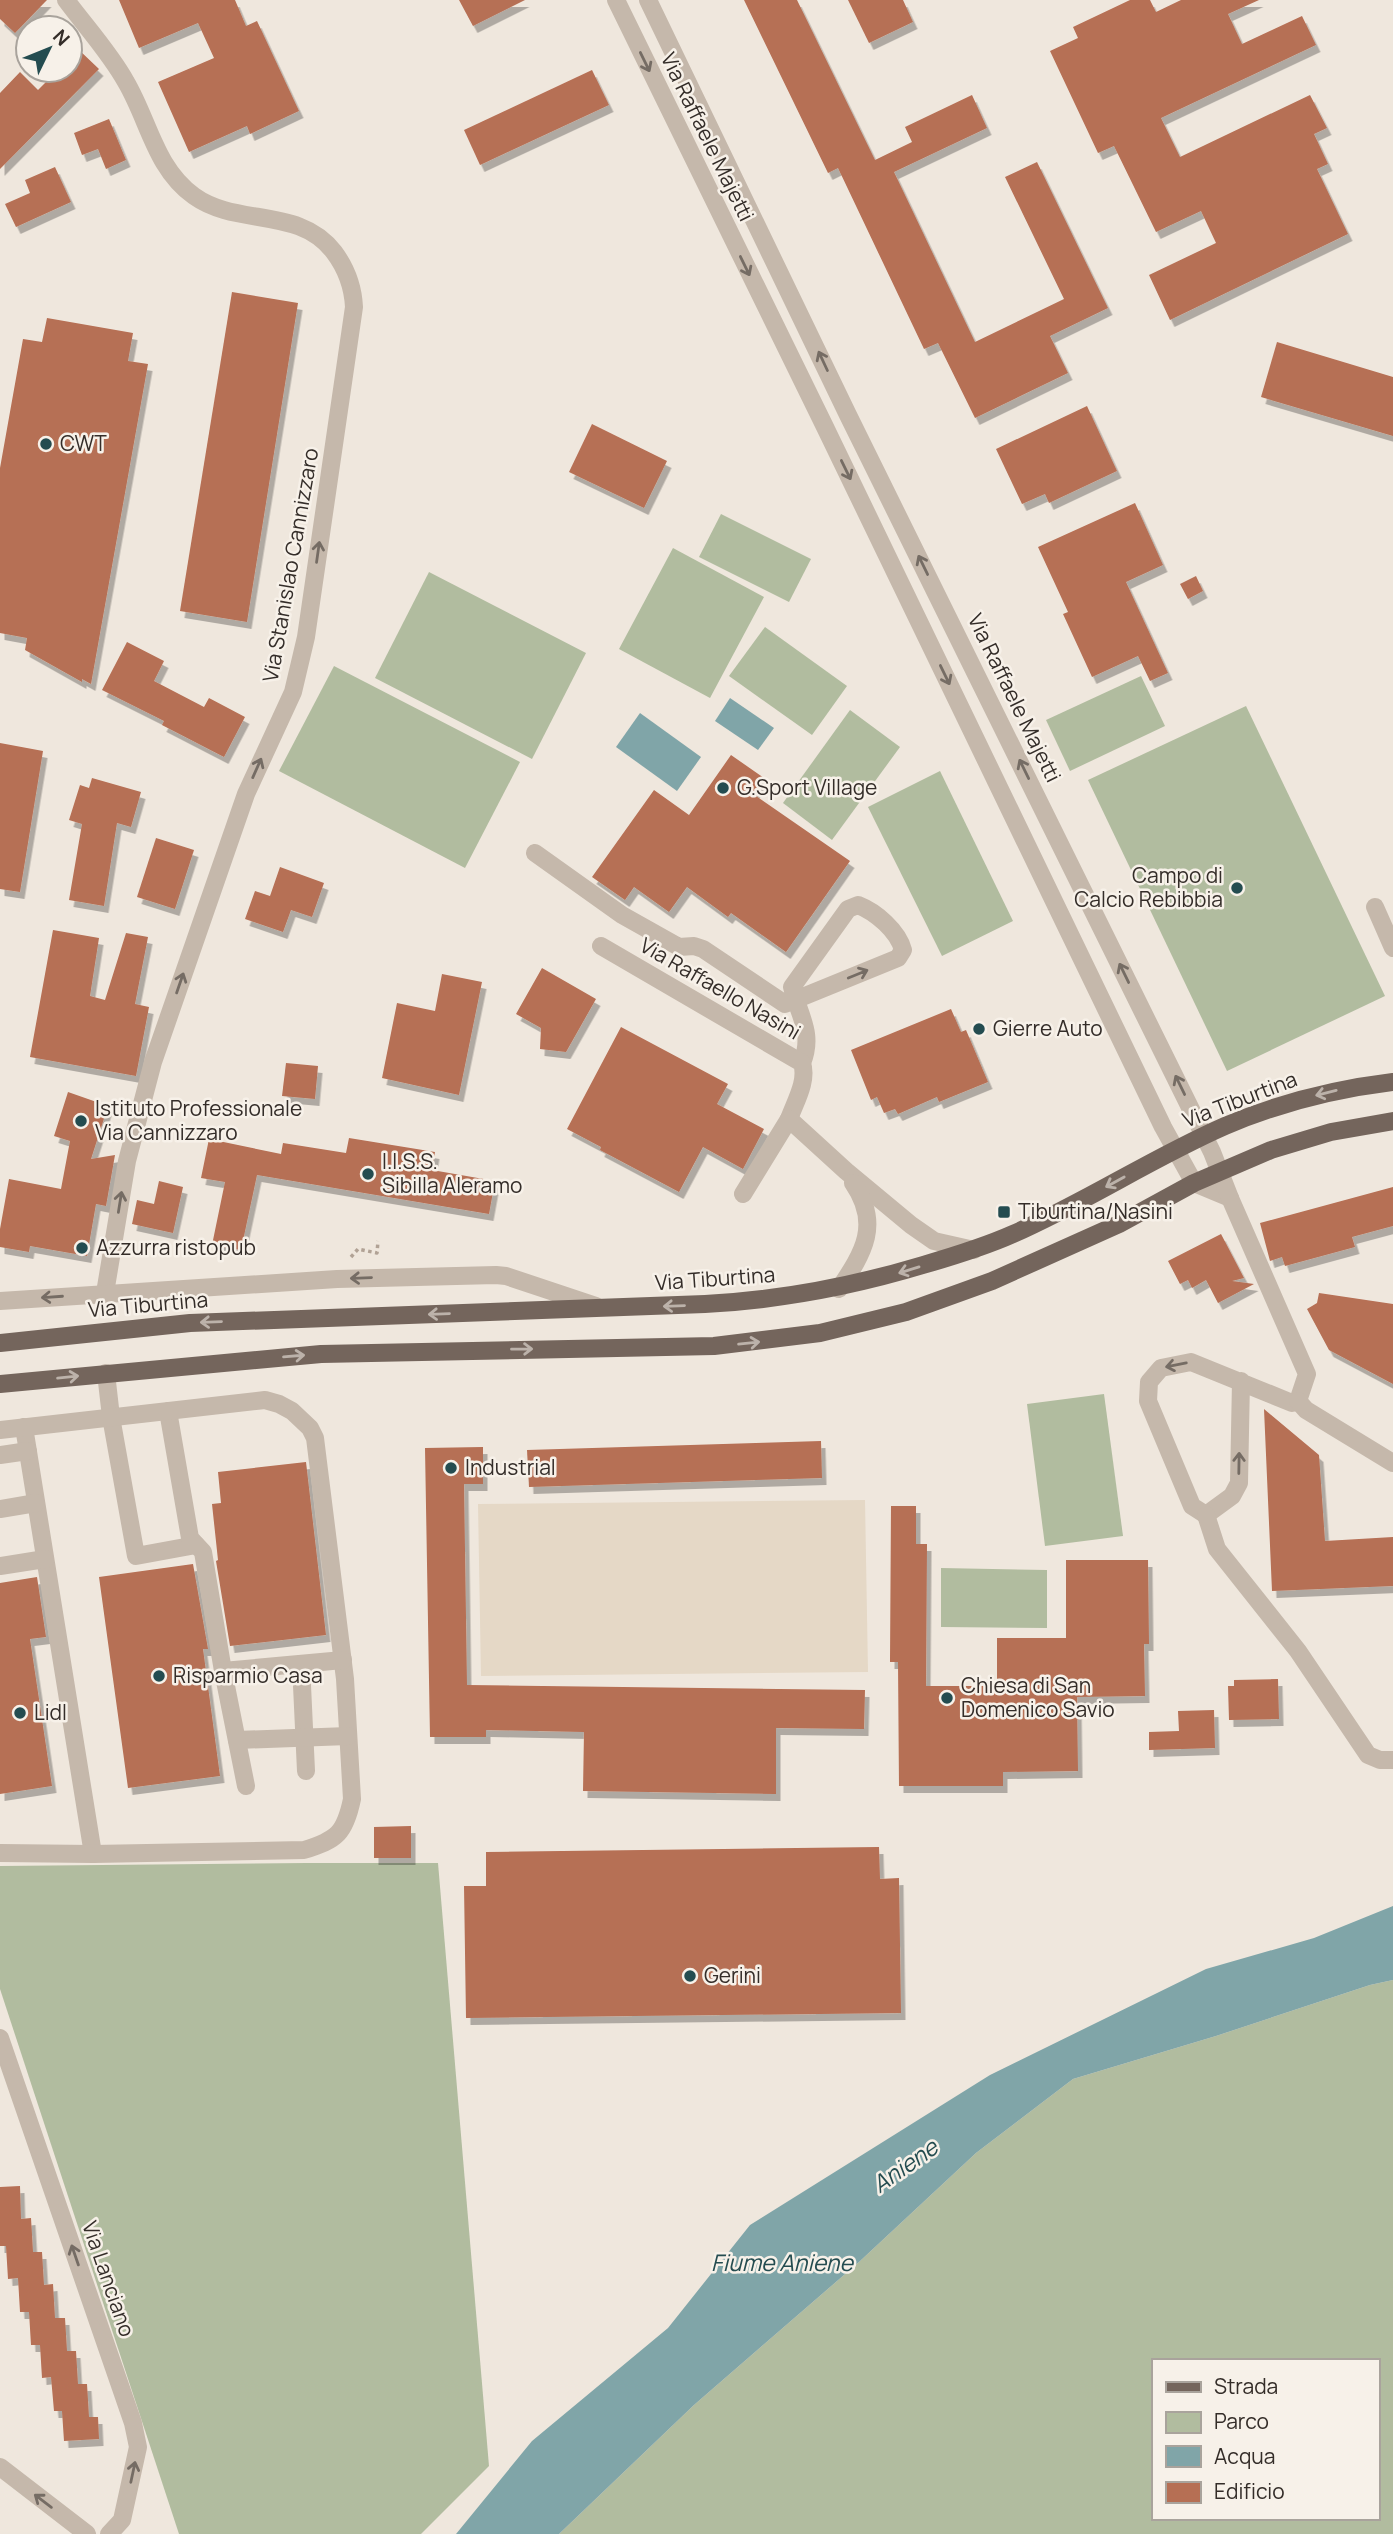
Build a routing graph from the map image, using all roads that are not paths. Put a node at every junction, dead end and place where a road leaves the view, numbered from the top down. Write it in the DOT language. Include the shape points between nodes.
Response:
graph roads {
  1 [pos="66,0"];
  2 [pos="616,0"];
  3 [pos="648,0"];
  4 [pos="784,280"];
  5 [pos="759,293"];
  6 [pos="848,415"];
  7 [pos="825,427"];
  8 [pos="535,853"];
  9 [pos="1376,907"];
  10 [pos="601,946"];
  11 [pos="1393,948"];
  12 [pos="795,1000"];
  13 [pos="1155,1034"];
  14 [pos="1125,1049"];
  15 [pos="802,1063"];
  16 [pos="1393,1082"];
  17 [pos="789,1119"];
  18 [pos="1393,1121"];
  19 [pos="1204,1136"];
  20 [pos="1175,1150"];
  21 [pos="846,1171"];
  22 [pos="1221,1172"];
  23 [pos="1194,1183"];
  24 [pos="743,1194"];
  25 [pos="1230,1198"];
  26 [pos="974,1250"];
  27 [pos="839,1289"];
  28 [pos="105,1293"];
  29 [pos="0,1301"];
  30 [pos="605,1308"];
  31 [pos="0,1343"];
  32 [pos="106,1373"];
  33 [pos="1241,1381"];
  34 [pos="0,1384"];
  35 [pos="1298,1401"];
  36 [pos="169,1411"];
  37 [pos="111,1417"];
  38 [pos="24,1427"];
  39 [pos="0,1430"];
  40 [pos="28,1451"];
  41 [pos="0,1455"];
  42 [pos="1393,1463"];
  43 [pos="36,1503"];
  44 [pos="0,1509"];
  45 [pos="1206,1516"];
  46 [pos="196,1545"];
  47 [pos="45,1559"];
  48 [pos="0,1566"];
  49 [pos="343,1660"];
  50 [pos="301,1664"];
  51 [pos="223,1671"];
  52 [pos="348,1737"];
  53 [pos="306,1738"];
  54 [pos="237,1740"];
  55 [pos="1393,1760"];
  56 [pos="306,1771"];
  57 [pos="246,1786"];
  58 [pos="0,1853"];
  59 [pos="93,1854"];
  60 [pos="0,2038"];
  61 [pos="0,2467"];
  62 [pos="87,2534"];
  63 [pos="109,2534"];
  28 -- 1 [label="street, Via Stanislao Cannizzaro, one-way" via="127,1161 153,1062 246,793 286,709 299,669 354,307 342,264 313,232 290,222 211,206 185,189 156,150 125,80"];
  2 -- 5 [label="street, Via Raffaele Majetti, one-way"];
  3 -- 4 [label="street, Via Raffaele Majetti"];
  4 -- 5 [label="street"];
  6 -- 4 [label="street, Via Raffaele Majetti, one-way"];
  5 -- 7 [label="street, Via Raffaele Majetti"];
  6 -- 7 [label="street"];
  13 -- 6 [label="street, Via Raffaele Majetti, one-way"];
  7 -- 14 [label="street, Via Raffaele Majetti, one-way"];
  8 -- 12 [label="street" via="622,915 679,947 703,949 785,1004"];
  9 -- 11 [label="street"];
  10 -- 15 [label="street, Via Raffaello Nasini"];
  12 -- 12 [label="street, one-way" via="898,957 904,950 901,943 869,909 858,905 848,909 792,987"];
  12 -- 15 [label="street" via="806,1024 808,1049"];
  13 -- 14 [label="street"];
  19 -- 13 [label="street, Via Raffaele Majetti, one-way"];
  14 -- 20 [label="street, Via Raffaele Majetti"];
  15 -- 17 [label="street, Via Raffaello Nasini" via="803,1081"];
  16 -- 19 [label="main road, Via Tiburtina, one-way" via="1296,1100"];
  17 -- 21 [label="street"];
  17 -- 24 [label="street, Via Raffaello Nasini"];
  18 -- 22 [label="main road" via="1297,1142"];
  19 -- 20 [label="main road, Via Tiburtina"];
  19 -- 22 [label="street, Via Raffaele Majetti"];
  20 -- 23 [label="street, Via Raffaele Majetti"];
  20 -- 26 [label="main road, Via Tiburtina, one-way"];
  21 -- 26 [label="street" via="934,1241"];
  21 -- 27 [label="street" via="864,1201 868,1228 861,1254"];
  22 -- 23 [label="main road"];
  22 -- 25 [label="street, Via Raffaele Majetti"];
  23 -- 25 [label="street"];
  32 -- 23 [label="main road, one-way" via="321,1354 714,1346 796,1337 883,1319 971,1290 1119,1224"];
  25 -- 35 [label="street, Via Raffaele Majetti" via="1307,1374"];
  26 -- 27 [label="main road, Via Tiburtina, one-way"];
  27 -- 30 [label="main road, Via Tiburtina, one-way" via="757,1302"];
  28 -- 29 [label="street, Via Tiburtina, one-way"];
  30 -- 28 [label="street, Via Tiburtina, one-way" via="496,1275"];
  30 -- 31 [label="main road, Via Tiburtina, one-way" via="190,1323"];
  34 -- 32 [label="main road, one-way"];
  32 -- 37 [label="street"];
  33 -- 35 [label="street"];
  45 -- 33 [label="street, one-way" via="1232,1496 1239,1483"];
  33 -- 45 [label="street, one-way" via="1191,1362 1161,1368 1149,1382 1148,1401 1192,1506"];
  35 -- 42 [label="street"];
  36 -- 37 [label="street"];
  36 -- 46 [label="street" via="190,1538"];
  36 -- 49 [label="street" via="265,1400 292,1411 310,1428 321,1474"];
  37 -- 38 [label="street"];
  37 -- 46 [label="street" via="136,1556"];
  38 -- 39 [label="street"];
  38 -- 40 [label="street"];
  40 -- 41 [label="street"];
  40 -- 43 [label="street"];
  43 -- 44 [label="street"];
  43 -- 47 [label="street"];
  45 -- 55 [label="street" via="1217,1549 1298,1651 1368,1755"];
  46 -- 51 [label="street" via="203,1552"];
  47 -- 48 [label="street"];
  47 -- 59 [label="street"];
  49 -- 50 [label="street"];
  49 -- 52 [label="street"];
  50 -- 51 [label="street"];
  50 -- 53 [label="street"];
  51 -- 54 [label="street"];
  52 -- 53 [label="street"];
  52 -- 59 [label="street" via="352,1800 348,1818 340,1834 324,1844 304,1850"];
  53 -- 54 [label="street"];
  53 -- 56 [label="street"];
  54 -- 57 [label="street"];
  58 -- 59 [label="street"];
  63 -- 60 [label="street, Via Lanciano, one-way" via="122,2520 128,2496 138,2447 133,2423"];
  62 -- 61 [label="street, one-way"];
}
